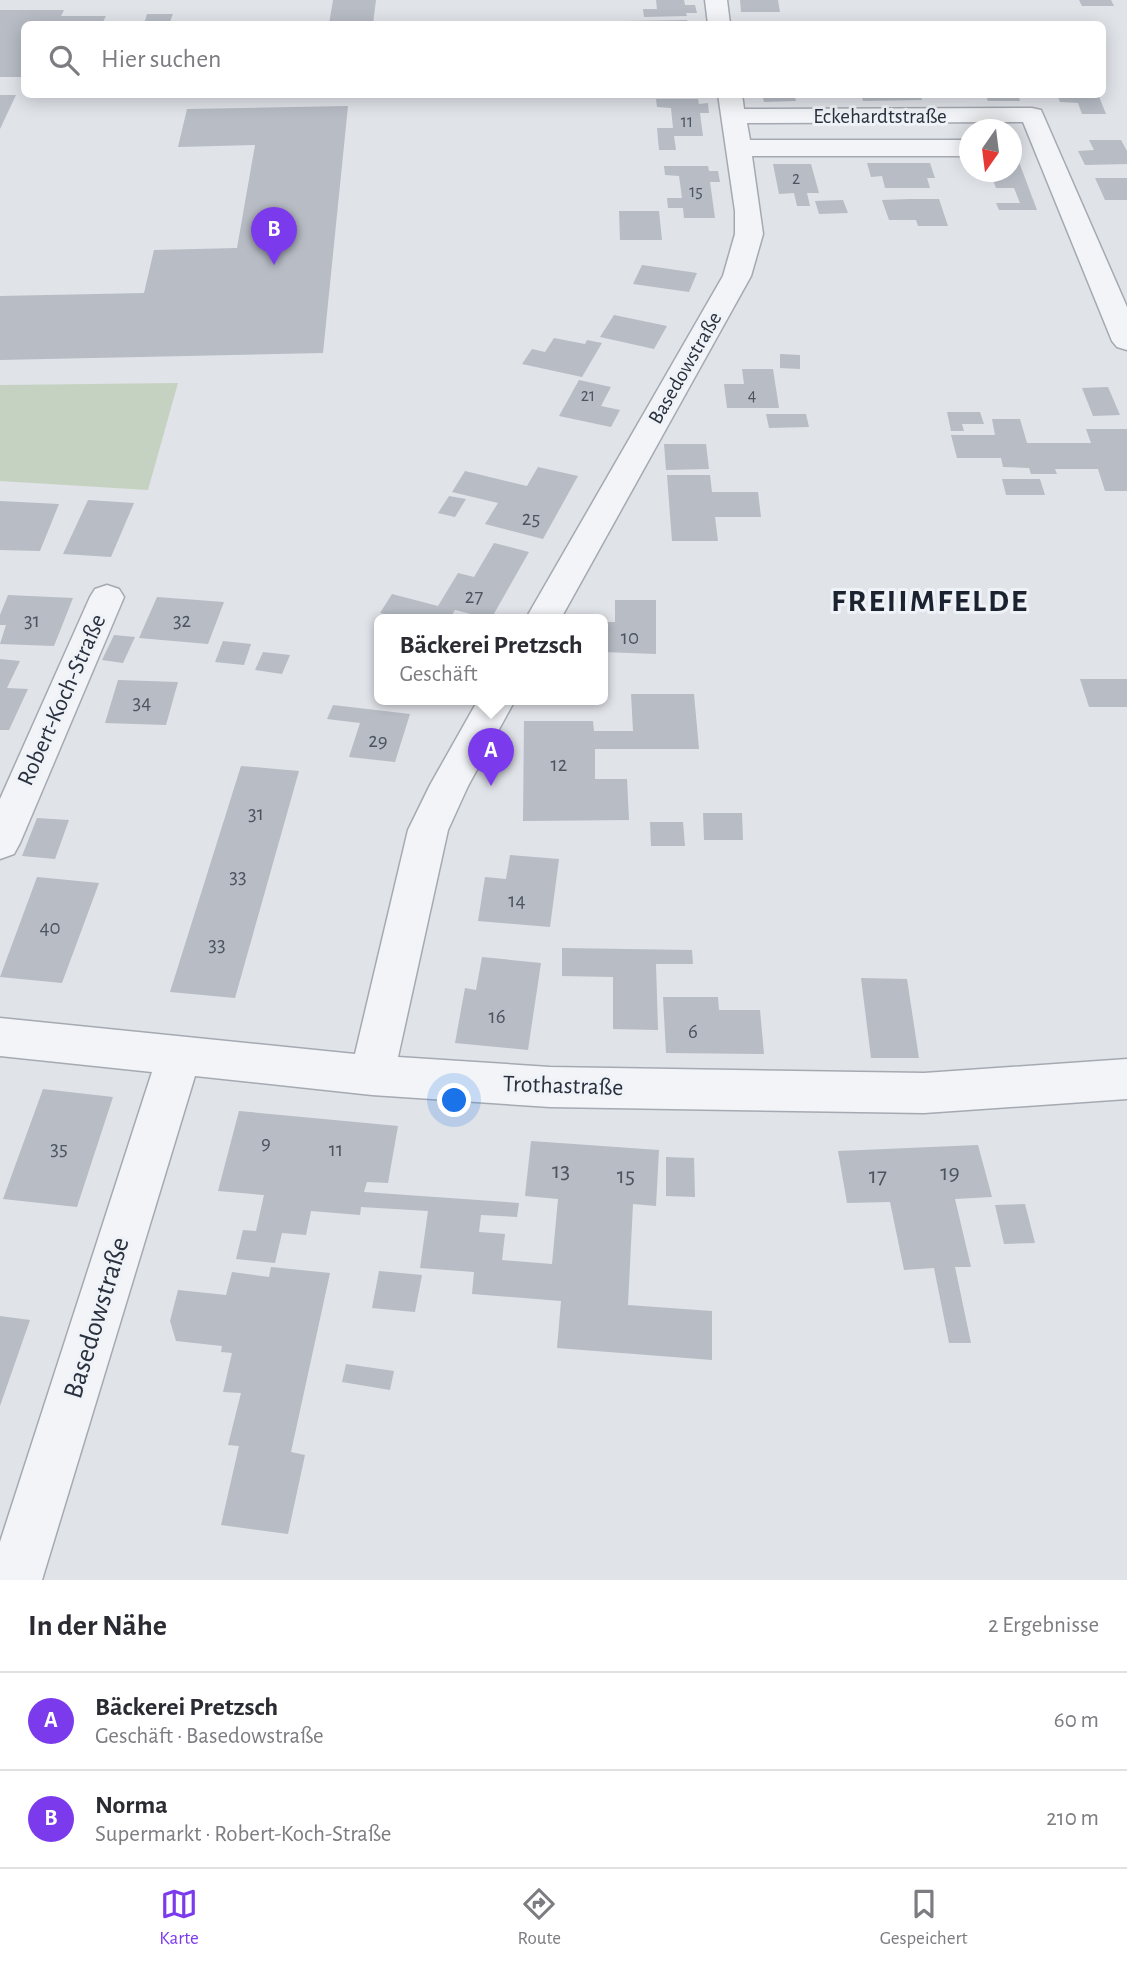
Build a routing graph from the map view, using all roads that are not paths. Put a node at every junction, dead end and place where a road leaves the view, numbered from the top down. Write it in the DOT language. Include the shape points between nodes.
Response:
graph roads {
  1 [pos="716,0"];
  2 [pos="719,21"];
  3 [pos="732,105"];
  4 [pos="738,148"];
  5 [pos="959,148"];
  6 [pos="1127,341"];
  7 [pos="107,597"];
  8 [pos="545,614"];
  9 [pos="494,705"];
  10 [pos="0,843"];
  11 [pos="0,1037"];
  12 [pos="179,1055"];
  13 [pos="372,1075"];
  14 [pos="1127,1079"];
  15 [pos="15,1580"];
  1 -- 2 [label="street"];
  3 -- 4 [label="street, Basedowstraße"];
  3 -- 6 [label="street, Eckehardtstraße" via="1032,115 1034,148"];
  4 -- 5 [label="street, Eckehardtstraße"];
  4 -- 8 [label="street, Basedowstraße" via="749,234 737,276"];
  7 -- 10 [label="street, Robert-Koch-Straße"];
  9 -- 13 [label="street" via="428,830"];
  11 -- 12 [label="street, Trothastraße"];
  12 -- 13 [label="street, Trothastraße"];
  12 -- 15 [label="street, Basedowstraße"];
  13 -- 14 [label="street, Trothastraße" via="550,1087 924,1093"];
}
